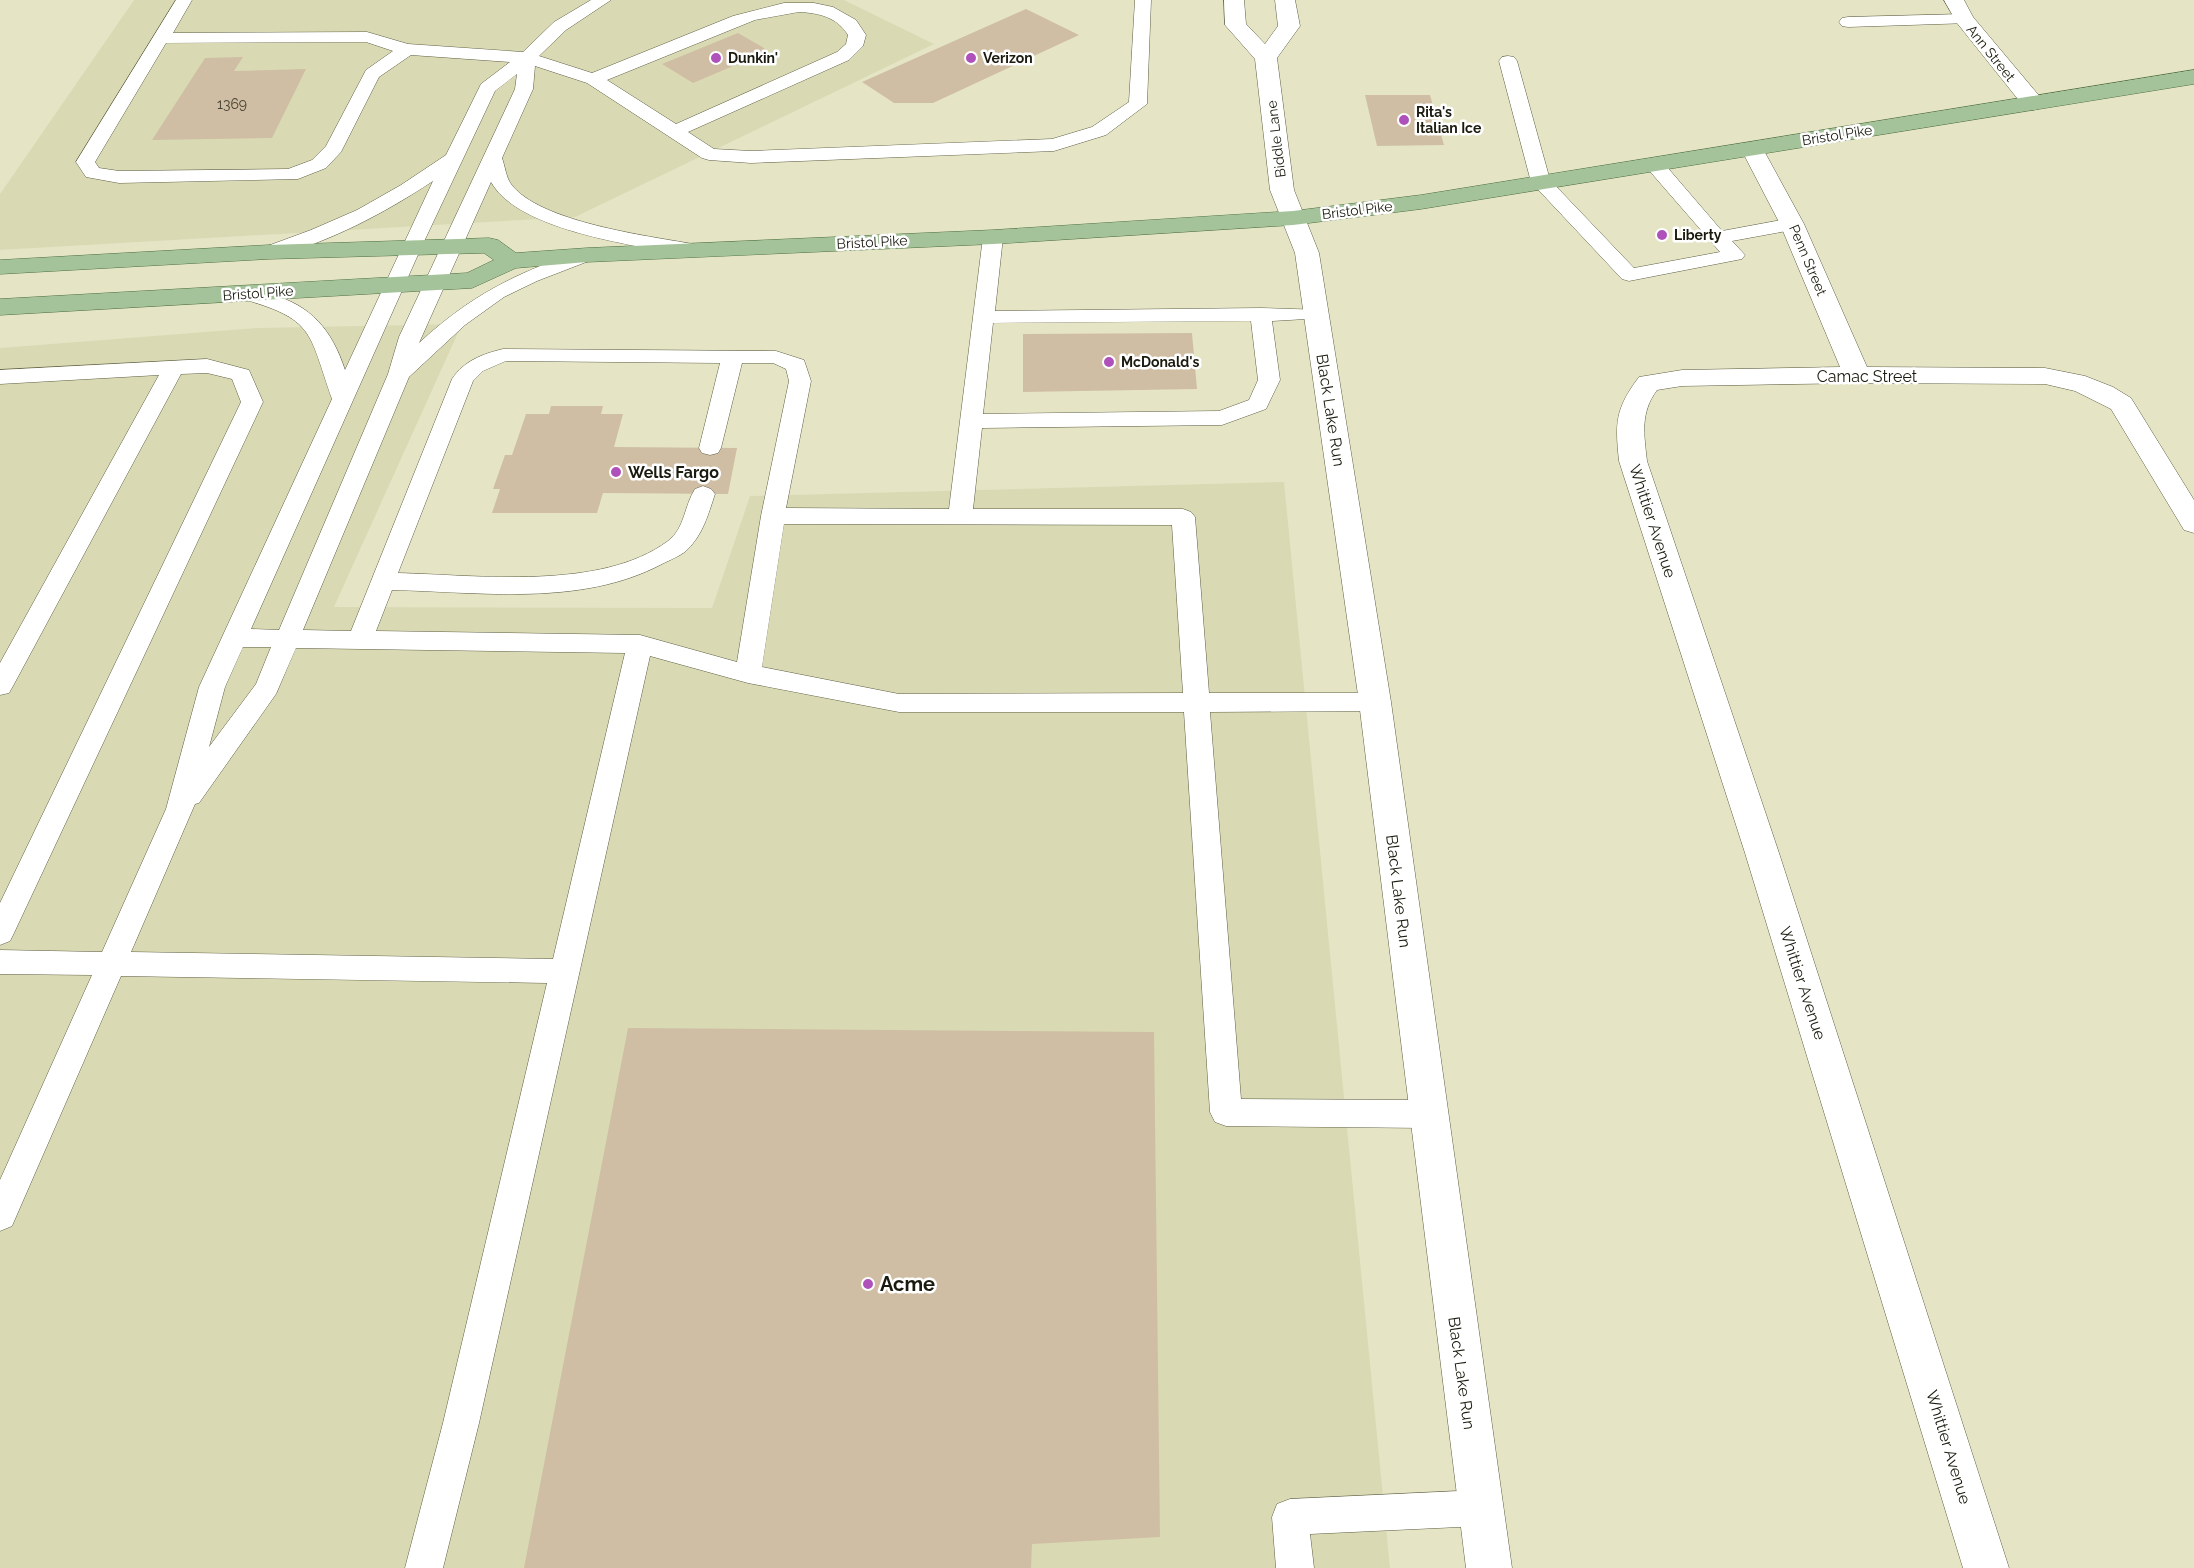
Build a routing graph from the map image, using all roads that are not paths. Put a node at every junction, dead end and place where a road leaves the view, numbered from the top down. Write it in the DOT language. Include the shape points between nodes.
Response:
graph roads {
  1 [pos="184,0"];
  2 [pos="603,0"];
  3 [pos="1143,0"];
  4 [pos="1234,0"];
  5 [pos="1286,0"];
  6 [pos="1954,0"];
  7 [pos="1964,19"];
  8 [pos="1848,22"];
  9 [pos="159,38"];
  10 [pos="407,49"];
  11 [pos="527,58"];
  12 [pos="1266,58"];
  13 [pos="1508,61"];
  14 [pos="2194,77"];
  15 [pos="593,79"];
  16 [pos="2032,103"];
  17 [pos="674,132"];
  18 [pos="1752,148"];
  19 [pos="455,157"];
  20 [pos="493,159"];
  21 [pos="1654,164"];
  22 [pos="1541,182"];
  23 [pos="1293,218"];
  24 [pos="1792,224"];
  25 [pos="993,237"];
  26 [pos="1717,238"];
  27 [pos="452,246"];
  28 [pos="411,248"];
  29 [pos="693,250"];
  30 [pos="269,252"];
  31 [pos="586,255"];
  32 [pos="512,261"];
  33 [pos="0,267"];
  34 [pos="435,283"];
  35 [pos="395,284"];
  36 [pos="246,294"];
  37 [pos="0,307"];
  38 [pos="1261,314"];
  39 [pos="1316,314"];
  40 [pos="983,316"];
  41 [pos="733,356"];
  42 [pos="174,367"];
  43 [pos="399,374"];
  44 [pos="1857,375"];
  45 [pos="0,377"];
  46 [pos="342,398"];
  47 [pos="1635,399"];
  48 [pos="971,421"];
  49 [pos="710,448"];
  50 [pos="703,494"];
  51 [pos="773,516"];
  52 [pos="960,518"];
  53 [pos="2194,523"];
  54 [pos="383,581"];
  55 [pos="234,638"];
  56 [pos="288,639"];
  57 [pos="360,639"];
  58 [pos="640,644"];
  59 [pos="748,674"];
  60 [pos="0,686"];
  61 [pos="1375,702"];
  62 [pos="1196,704"];
  63 [pos="180,809"];
  64 [pos="0,933"];
  65 [pos="0,962"];
  66 [pos="112,964"];
  67 [pos="565,971"];
  68 [pos="1428,1114"];
  69 [pos="0,1216"];
  70 [pos="1480,1508"];
  71 [pos="424,1568"];
  72 [pos="1295,1568"];
  73 [pos="1489,1568"];
  74 [pos="1986,1568"];
  1 -- 9 [label="lane"];
  2 -- 11 [label="lane" via="567,21"];
  3 -- 17 [label="lane" via="1138,104 1099,131 1054,145 751,157 709,154"];
  4 -- 12 [label="street" via="1236,26"];
  5 -- 12 [label="street" via="1289,26"];
  6 -- 7 [label="street, Ann Street"];
  7 -- 8 [label="lane"];
  7 -- 16 [label="street, Ann Street"];
  9 -- 10 [label="lane" via="367,37"];
  9 -- 10 [label="lane" via="85,162 93,173 119,177 291,175 319,164 334,148 372,74"];
  10 -- 11 [label="lane"];
  11 -- 15 [label="lane"];
  11 -- 19 [label="lane" via="488,88"];
  11 -- 20 [label="lane" via="524,89"];
  12 -- 23 [label="street, Biddle Lane" via="1282,190"];
  13 -- 22 [label="lane"];
  14 -- 16 [label="main road, Bristol Pike"];
  15 -- 17 [label="lane"];
  15 -- 17 [label="lane" via="757,13 779,8 812,8 840,15 852,24 857,34 854,46 843,56"];
  16 -- 18 [label="main road, Bristol Pike"];
  18 -- 21 [label="main road, Bristol Pike"];
  18 -- 24 [label="street, Penn Street"];
  19 -- 28 [label="lane"];
  19 -- 30 [label="lane" via="374,211 311,239"];
  20 -- 27 [label="lane"];
  20 -- 29 [label="lane" via="504,189 531,208 577,225"];
  21 -- 22 [label="main road, Bristol Pike"];
  21 -- 26 [label="lane"];
  22 -- 23 [label="main road, Bristol Pike"];
  22 -- 26 [label="lane" via="1629,275 1735,255"];
  23 -- 25 [label="main road, Bristol Pike"];
  23 -- 39 [label="street, Black Lake Run" via="1307,253"];
  24 -- 26 [label="lane"];
  24 -- 44 [label="street, Penn Street"];
  25 -- 29 [label="main road, Bristol Pike"];
  25 -- 40 [label="lane"];
  27 -- 28 [label="main road"];
  27 -- 32 [label="main road" via="489,245"];
  27 -- 34 [label="lane"];
  28 -- 30 [label="main road"];
  28 -- 35 [label="lane"];
  29 -- 31 [label="main road, Bristol Pike"];
  30 -- 33 [label="main road"];
  31 -- 32 [label="main road, Bristol Pike"];
  31 -- 43 [label="lane" via="519,281 489,298 458,320"];
  32 -- 34 [label="main road, Bristol Pike" via="472,280"];
  34 -- 35 [label="main road, Bristol Pike"];
  34 -- 43 [label="lane" via="410,337"];
  35 -- 36 [label="main road, Bristol Pike"];
  35 -- 46 [label="lane"];
  36 -- 37 [label="main road, Bristol Pike"];
  36 -- 46 [label="lane" via="285,306 316,327 332,357"];
  38 -- 39 [label="lane"];
  38 -- 40 [label="lane"];
  38 -- 48 [label="lane" via="1269,380 1258,404 1222,418"];
  39 -- 61 [label="street, Black Lake Run"];
  40 -- 48 [label="lane"];
  41 -- 49 [label="lane"];
  41 -- 51 [label="lane" via="776,357 796,364 800,381"];
  41 -- 54 [label="lane" via="503,356 475,366 462,379"];
  42 -- 45 [label="lane"];
  42 -- 60 [label="lane"];
  42 -- 64 [label="lane" via="207,366 241,375 252,402"];
  43 -- 56 [label="lane"];
  44 -- 47 [label="street, Camac Street" via="1682,378 1648,383"];
  44 -- 53 [label="street, Camac Street" via="2045,376 2068,379 2105,392 2121,404"];
  46 -- 55 [label="lane"];
  47 -- 74 [label="street, Whittier Avenue" via="1628,418 1633,461 1762,853"];
  48 -- 52 [label="lane"];
  50 -- 54 [label="lane" via="694,524 677,546 639,566 595,580 549,585"];
  51 -- 52 [label="lane"];
  51 -- 59 [label="lane"];
  52 -- 62 [label="lane" via="1183,517"];
  54 -- 57 [label="lane"];
  55 -- 56 [label="lane"];
  55 -- 63 [label="lane" via="212,687"];
  56 -- 57 [label="lane"];
  56 -- 63 [label="lane" via="267,687"];
  57 -- 58 [label="lane"];
  58 -- 59 [label="lane"];
  58 -- 67 [label="lane"];
  59 -- 62 [label="lane" via="899,703"];
  61 -- 62 [label="lane"];
  61 -- 68 [label="street, Black Lake Run"];
  62 -- 68 [label="lane" via="1226,1112"];
  63 -- 66 [label="lane"];
  65 -- 66 [label="lane"];
  66 -- 67 [label="lane"];
  66 -- 69 [label="lane"];
  67 -- 71 [label="lane"];
  68 -- 70 [label="street, Black Lake Run"];
  70 -- 72 [label="lane" via="1290,1516"];
  70 -- 73 [label="street, Black Lake Run"];
}
